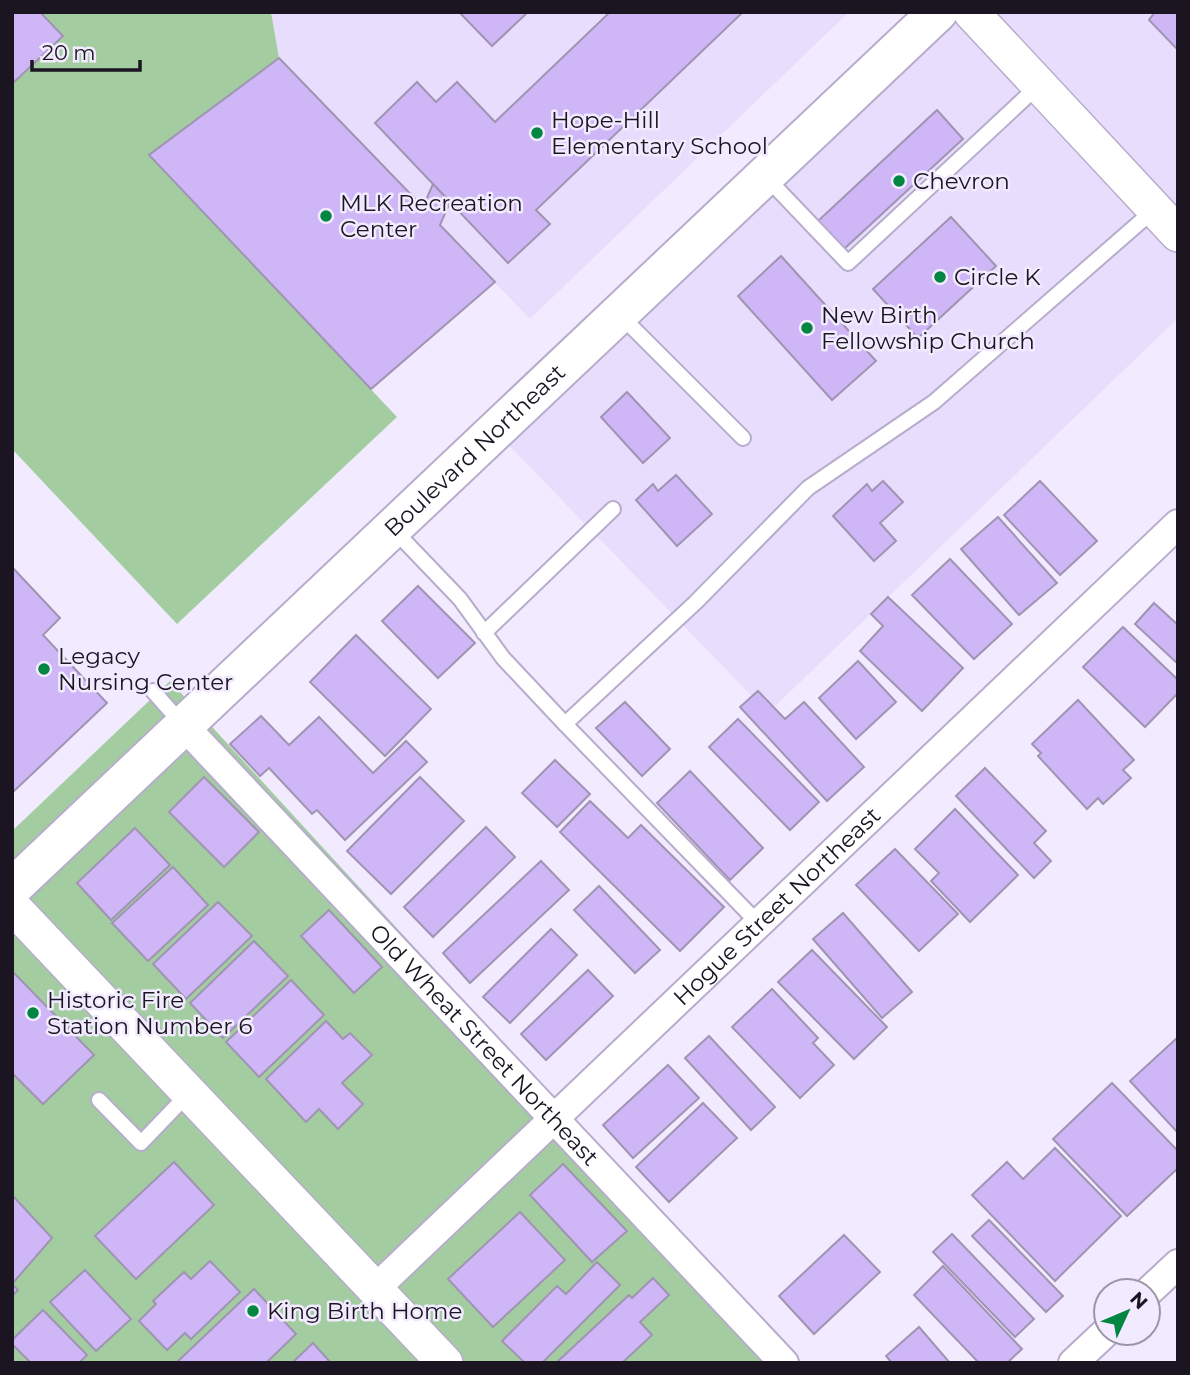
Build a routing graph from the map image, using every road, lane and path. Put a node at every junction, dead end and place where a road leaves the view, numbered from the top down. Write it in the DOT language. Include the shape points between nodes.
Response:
graph roads {
  1 [pos="938,12"];
  2 [pos="971,12"];
  3 [pos="1039,85"];
  4 [pos="765,176"];
  5 [pos="1166,222"];
  6 [pos="619,314"];
  7 [pos="743,438"];
  8 [pos="613,509"];
  9 [pos="1178,524"];
  10 [pos="393,528"];
  11 [pos="484,633"];
  12 [pos="153,691"];
  13 [pos="565,724"];
  14 [pos="184,726"];
  15 [pos="12,888"];
  16 [pos="12,906"];
  17 [pos="758,923"];
  18 [pos="189,1093"];
  19 [pos="99,1100"];
  20 [pos="554,1118"];
  21 [pos="1178,1264"];
  22 [pos="1162,1279"];
  23 [pos="375,1289"];
  24 [pos="1092,1345"];
  25 [pos="444,1363"];
  26 [pos="784,1363"];
  27 [pos="1073,1363"];
  1 -- 4 [label="main road, Boulevard Northeast"];
  2 -- 3 [label="street"];
  3 -- 4 [label="lane" via="848,263"];
  3 -- 5 [label="street"];
  4 -- 6 [label="main road, Boulevard Northeast"];
  5 -- 13 [label="lane" via="934,402 808,488 696,602"];
  6 -- 7 [label="lane"];
  6 -- 10 [label="main road, Boulevard Northeast"];
  8 -- 11 [label="lane"];
  9 -- 17 [label="street, Hogue Street Northeast"];
  10 -- 11 [label="lane" via="460,599"];
  10 -- 14 [label="main road, Boulevard Northeast"];
  11 -- 13 [label="lane"];
  12 -- 14 [label="lane"];
  13 -- 17 [label="lane"];
  14 -- 15 [label="main road, Boulevard Northeast"];
  14 -- 20 [label="street, Old Wheat Street Northeast"];
  16 -- 18 [label="street"];
  17 -- 20 [label="street, Hogue Street Northeast"];
  18 -- 19 [label="lane" via="141,1143"];
  18 -- 23 [label="street"];
  20 -- 23 [label="street, Hogue Street Northeast"];
  20 -- 26 [label="street, Old Wheat Street Northeast"];
  21 -- 22 [label="street"];
  23 -- 25 [label="street"];
  24 -- 27 [label="street"];
}
